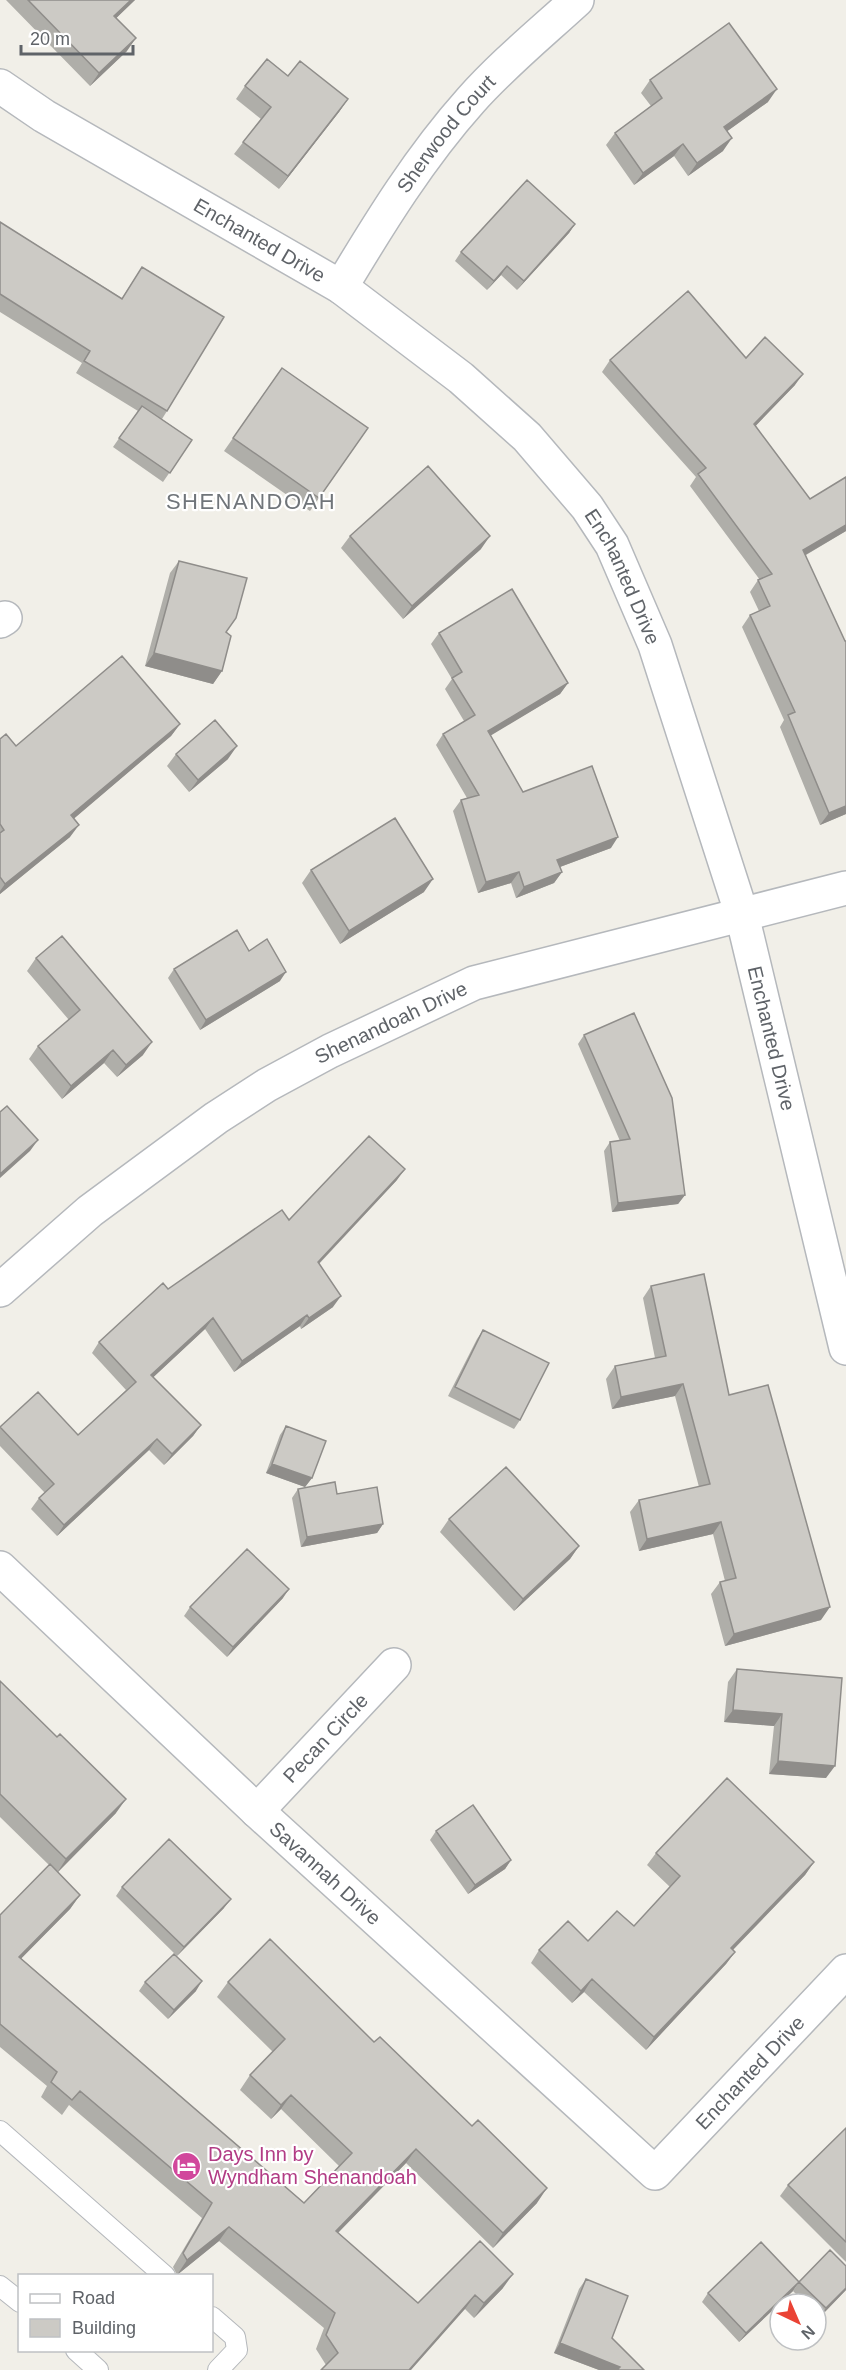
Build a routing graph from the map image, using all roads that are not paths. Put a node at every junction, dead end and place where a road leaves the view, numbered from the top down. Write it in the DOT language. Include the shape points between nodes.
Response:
graph roads {
  1 [pos="577,0"];
  2 [pos="0,86"];
  3 [pos="341,287"];
  4 [pos="846,888"];
  5 [pos="742,915"];
  6 [pos="0,1290"];
  7 [pos="846,1348"];
  8 [pos="0,1568"];
  9 [pos="394,1665"];
  10 [pos="257,1811"];
  11 [pos="846,1971"];
  12 [pos="0,2131"];
  13 [pos="655,2173"];
  14 [pos="163,2274"];
  15 [pos="0,2286"];
  16 [pos="18,2300"];
  17 [pos="213,2318"];
  18 [pos="78,2352"];
  19 [pos="98,2370"];
  20 [pos="218,2370"];
  1 -- 3 [label="street, Sherwood Court" via="505,65 439,138 401,190"];
  2 -- 3 [label="street, Enchanted Drive" via="44,116"];
  3 -- 5 [label="street, Enchanted Drive" via="461,378 527,438 612,544 655,645"];
  4 -- 5 [label="street, Shenandoah Drive"];
  5 -- 6 [label="street, Shenandoah Drive" via="474,983 330,1051 267,1085 156,1160 73,1225"];
  5 -- 7 [label="street, Enchanted Drive"];
  8 -- 10 [label="street, Savannah Drive"];
  9 -- 10 [label="street, Pecan Circle"];
  10 -- 13 [label="street, Savannah Drive"];
  11 -- 13 [label="street, Enchanted Drive"];
  12 -- 14 [label="lane"];
  15 -- 16 [label="lane"];
  17 -- 20 [label="lane" via="235,2337 237,2350"];
  18 -- 19 [label="lane"];
}
